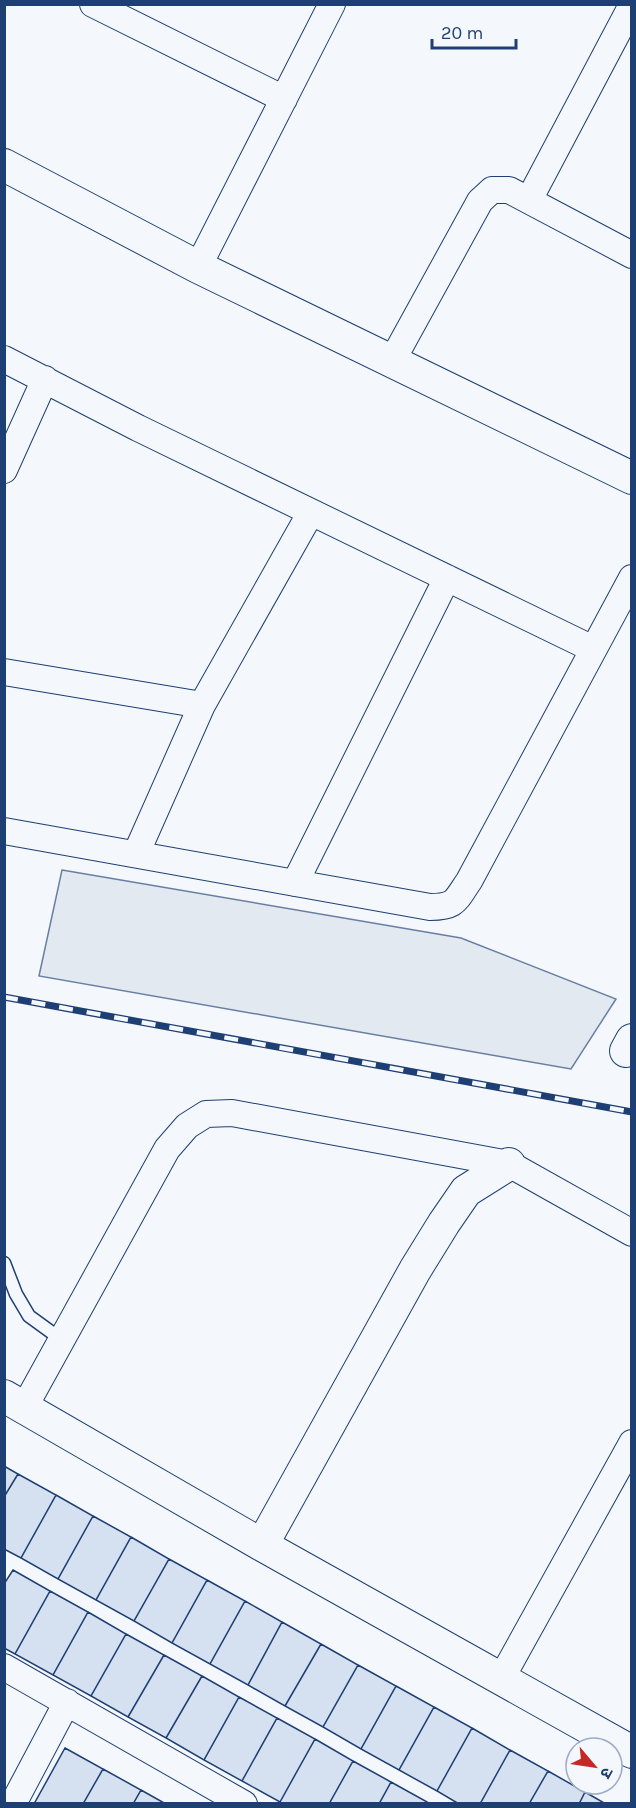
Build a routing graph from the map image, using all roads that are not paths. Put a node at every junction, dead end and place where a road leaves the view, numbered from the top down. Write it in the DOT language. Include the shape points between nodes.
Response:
graph roads {
  1 [pos="93,4"];
  2 [pos="332,4"];
  3 [pos="632,4"];
  4 [pos="284,99"];
  5 [pos="4,165"];
  6 [pos="529,200"];
  7 [pos="632,255"];
  8 [pos="198,267"];
  9 [pos="4,359"];
  10 [pos="392,361"];
  11 [pos="45,379"];
  12 [pos="4,470"];
  13 [pos="632,477"];
  14 [pos="310,512"];
  15 [pos="447,578"];
  16 [pos="632,578"];
  17 [pos="593,649"];
  18 [pos="4,672"];
  19 [pos="202,705"];
  20 [pos="4,831"];
  21 [pos="136,854"];
  22 [pos="295,883"];
  23 [pos="509,1164"];
  24 [pos="632,1233"];
  25 [pos="4,1263"];
  26 [pos="62,1340"];
  27 [pos="14,1402"];
  28 [pos="632,1443"];
  29 [pos="262,1545"];
  30 [pos="4,1666"];
  31 [pos="501,1679"];
  32 [pos="67,1702"];
  33 [pos="632,1752"];
  34 [pos="13,1803"];
  35 [pos="244,1803"];
  1 -- 4 [label="street"];
  2 -- 4 [label="street"];
  3 -- 6 [label="street"];
  4 -- 8 [label="street"];
  5 -- 8 [label="street"];
  6 -- 7 [label="street"];
  6 -- 10 [label="street" via="509,190 492,190 480,201"];
  8 -- 10 [label="street"];
  9 -- 11 [label="street"];
  10 -- 13 [label="street"];
  11 -- 12 [label="street"];
  11 -- 14 [label="street"];
  14 -- 15 [label="street"];
  14 -- 19 [label="street"];
  15 -- 17 [label="street"];
  15 -- 22 [label="street"];
  16 -- 17 [label="street"];
  17 -- 22 [label="street" via="454,902 445,907 429,907"];
  18 -- 19 [label="street"];
  19 -- 21 [label="street"];
  20 -- 21 [label="street"];
  21 -- 22 [label="street"];
  23 -- 24 [label="street"];
  23 -- 26 [label="street" via="232,1113 206,1114 187,1126 167,1149"];
  23 -- 29 [label="street" via="466,1191 444,1223"];
  25 -- 26 [label="lane" via="29,1316"];
  26 -- 27 [label="street"];
  27 -- 29 [label="street"];
  28 -- 31 [label="street"];
  29 -- 31 [label="street"];
  30 -- 32 [label="street"];
  31 -- 33 [label="street"];
  32 -- 34 [label="street"];
  32 -- 35 [label="street"];
}
